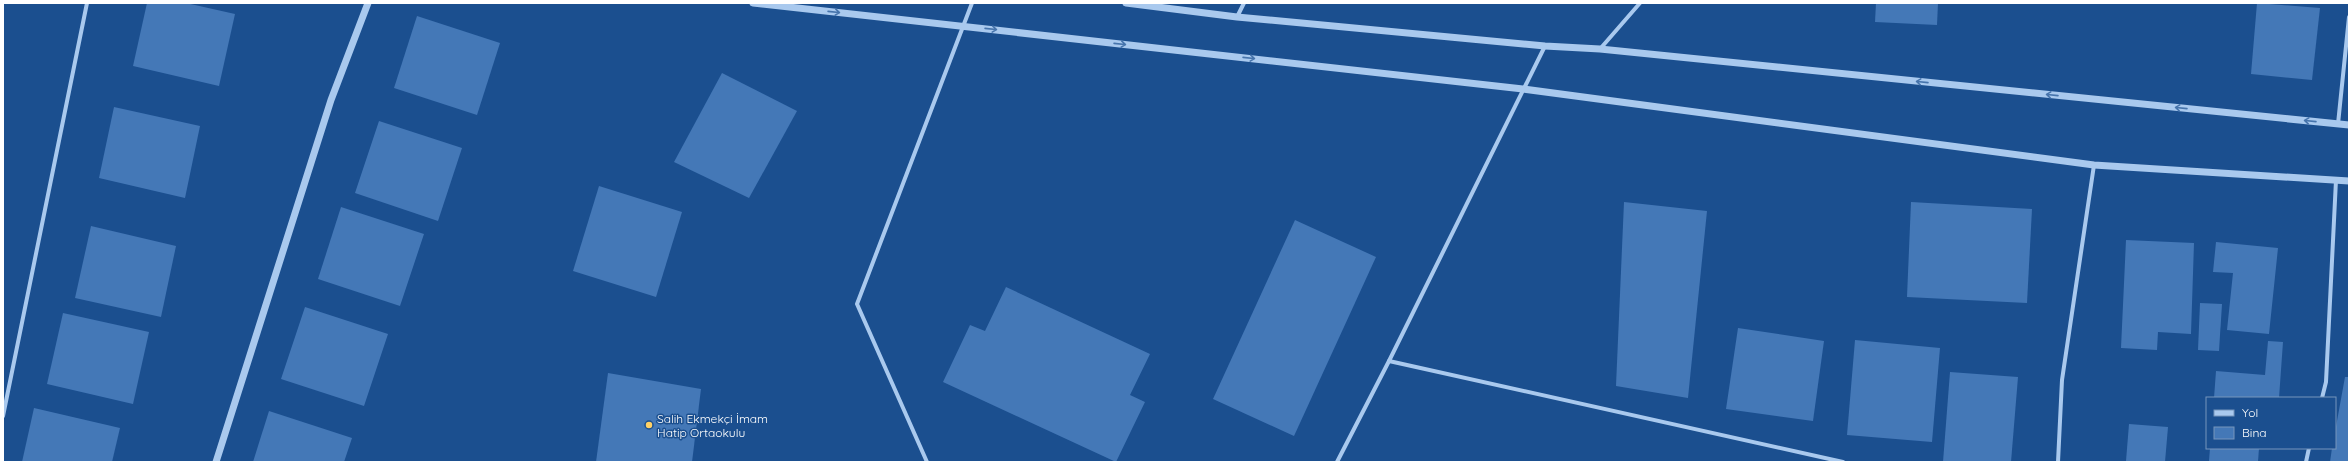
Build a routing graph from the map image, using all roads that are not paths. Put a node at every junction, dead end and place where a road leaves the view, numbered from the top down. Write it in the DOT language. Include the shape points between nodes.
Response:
graph roads {
  1 [pos="87,3"];
  2 [pos="368,3"];
  3 [pos="753,3"];
  4 [pos="972,3"];
  5 [pos="1126,3"];
  6 [pos="1244,3"];
  7 [pos="1640,3"];
  8 [pos="1237,17"];
  9 [pos="2349,17"];
  10 [pos="964,26"];
  11 [pos="1544,46"];
  12 [pos="1600,49"];
  13 [pos="1523,89"];
  14 [pos="2338,124"];
  15 [pos="2349,125"];
  16 [pos="2094,165"];
  17 [pos="2336,180"];
  18 [pos="2349,181"];
  19 [pos="1389,361"];
  20 [pos="2322,397"];
  21 [pos="3,416"];
  22 [pos="2309,449"];
  23 [pos="216,462"];
  24 [pos="928,462"];
  25 [pos="1337,462"];
  26 [pos="1843,462"];
  27 [pos="2058,462"];
  28 [pos="2306,462"];
  1 -- 21 [label="street"];
  2 -- 23 [label="street" via="331,100"];
  3 -- 10 [label="street, one-way"];
  4 -- 10 [label="street"];
  5 -- 8 [label="street"];
  6 -- 8 [label="street"];
  7 -- 12 [label="street"];
  8 -- 11 [label="street"];
  9 -- 14 [label="street"];
  10 -- 13 [label="street, one-way"];
  10 -- 24 [label="street" via="857,304"];
  11 -- 12 [label="street"];
  11 -- 13 [label="street"];
  14 -- 12 [label="street, one-way"];
  13 -- 16 [label="street"];
  13 -- 19 [label="street"];
  14 -- 15 [label="street"];
  16 -- 17 [label="street"];
  16 -- 27 [label="street" via="2062,380"];
  17 -- 18 [label="street"];
  17 -- 20 [label="street" via="2326,382"];
  19 -- 25 [label="street"];
  19 -- 26 [label="street"];
  22 -- 28 [label="street"];
}
